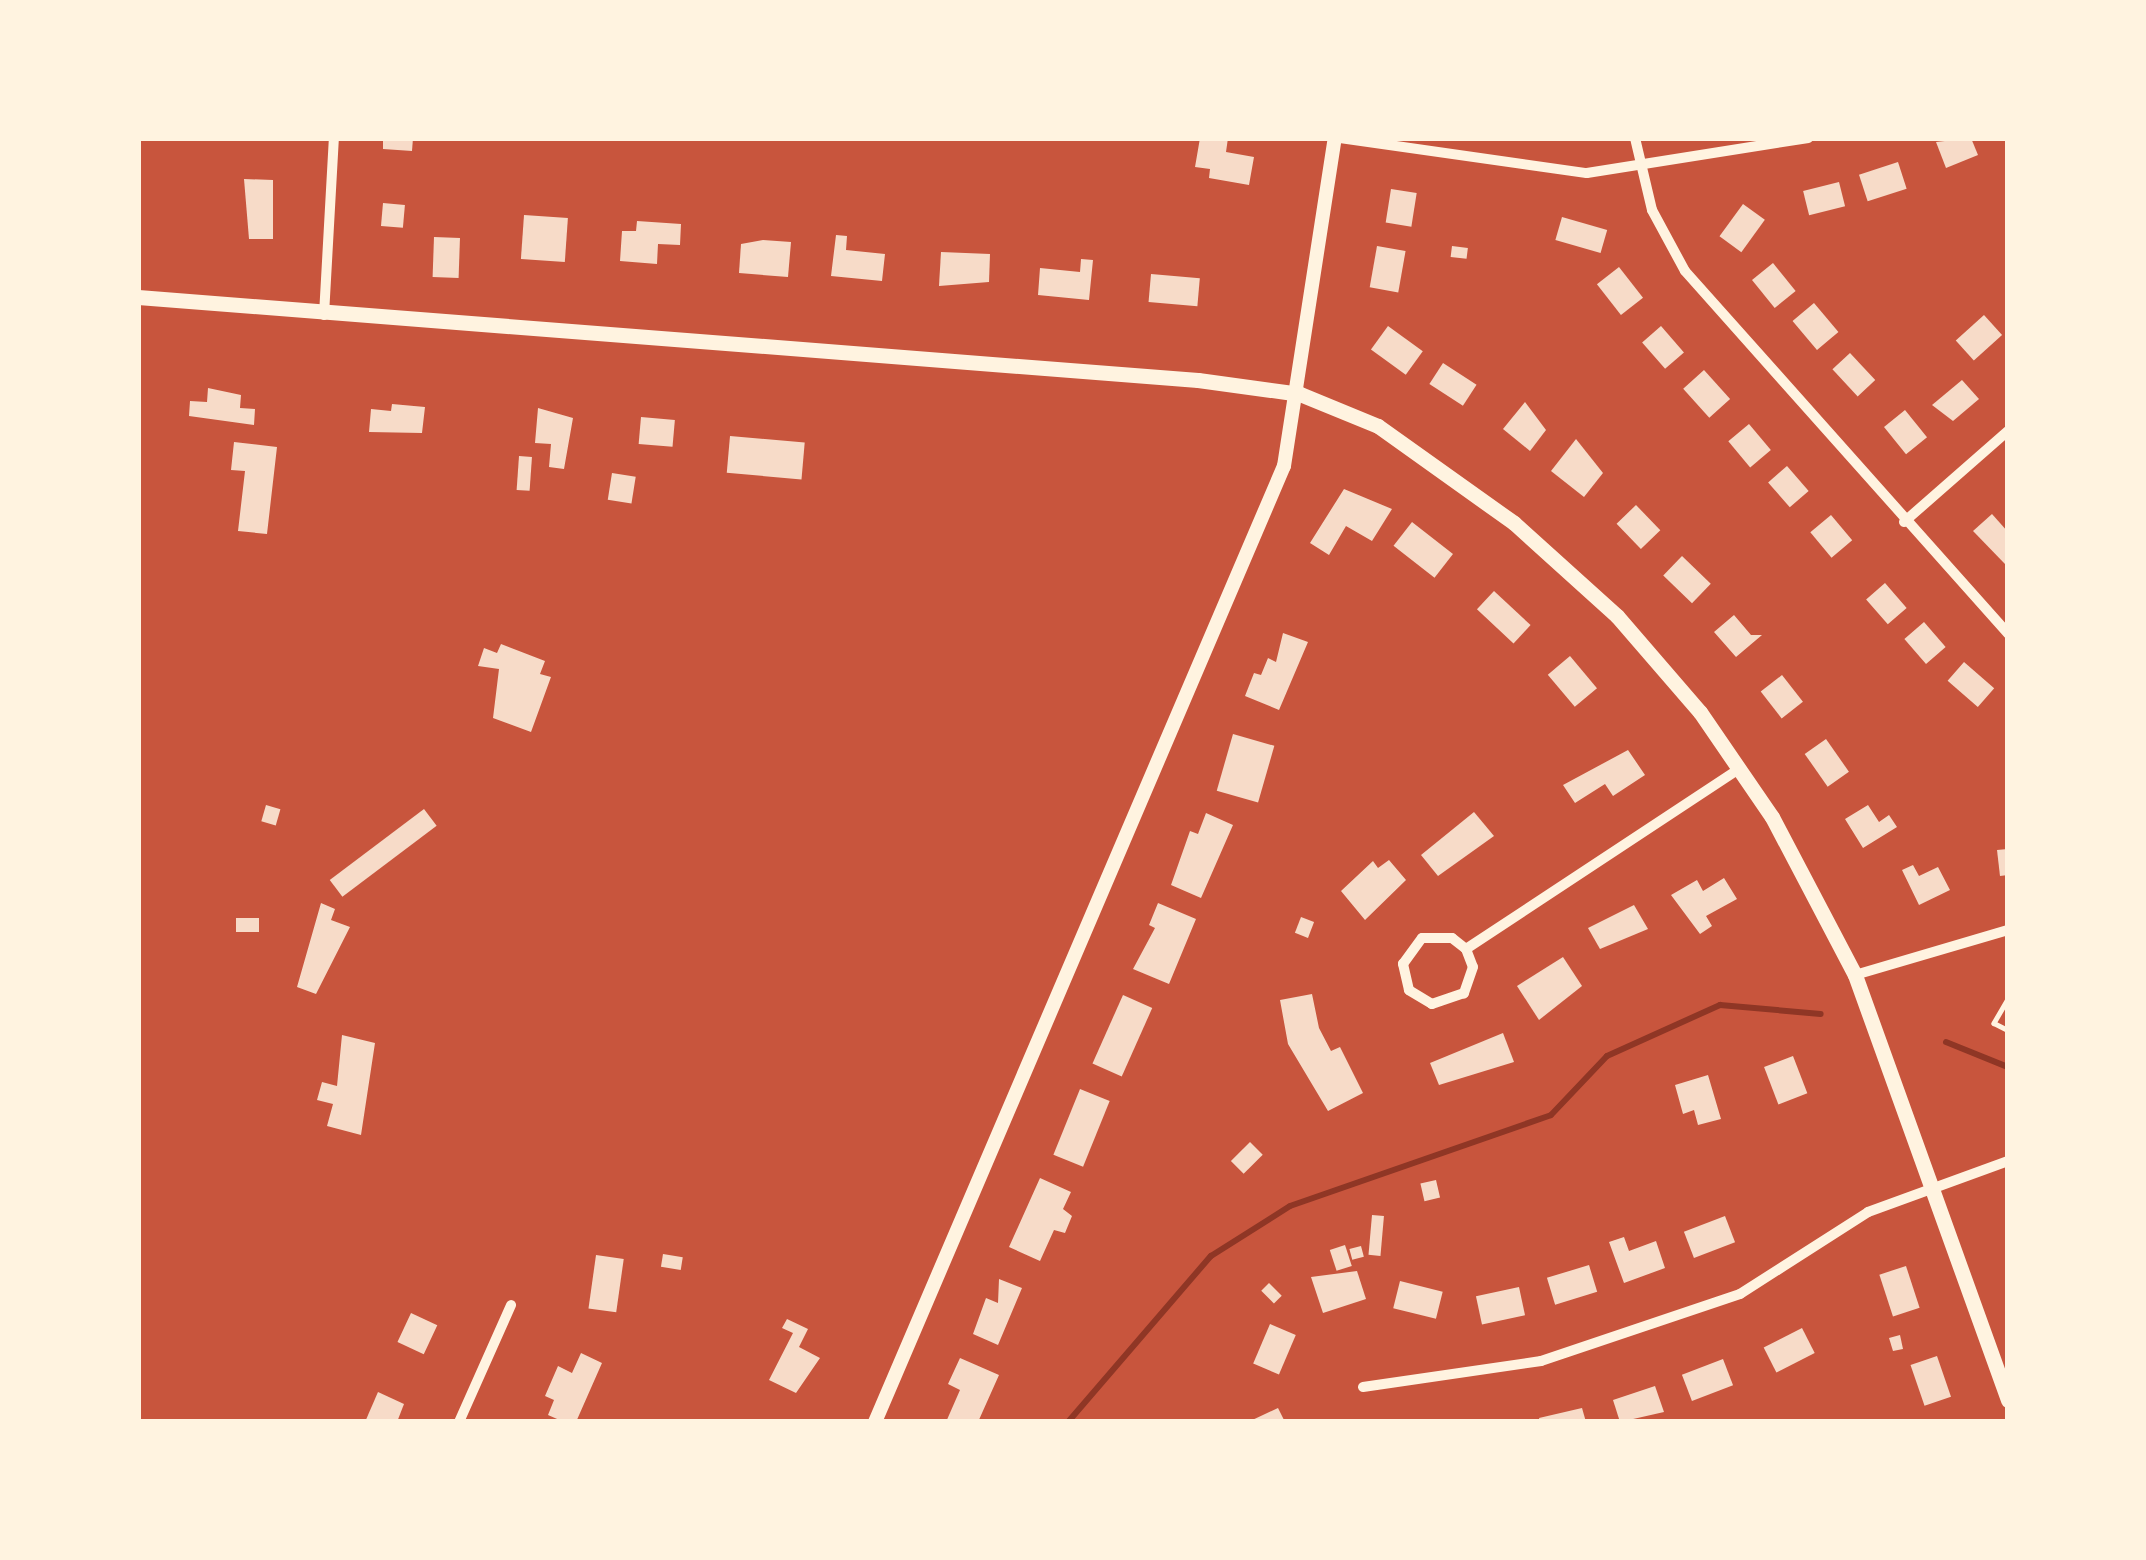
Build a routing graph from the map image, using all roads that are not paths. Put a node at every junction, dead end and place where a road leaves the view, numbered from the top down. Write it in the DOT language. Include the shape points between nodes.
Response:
graph roads {
  1 [pos="334,138"];
  2 [pos="1338,138"];
  3 [pos="1635,138"];
  4 [pos="1808,138"];
  5 [pos="1640,169"];
  6 [pos="138,297"];
  7 [pos="324,315"];
  8 [pos="1300,394"];
  9 [pos="2008,430"];
  10 [pos="1904,523"];
  11 [pos="2008,634"];
  12 [pos="1740,768"];
  13 [pos="2008,930"];
  14 [pos="1466,950"];
  15 [pos="1855,975"];
  16 [pos="2008,1161"];
  17 [pos="1932,1187"];
  18 [pos="512,1306"];
  19 [pos="1363,1387"];
  20 [pos="2008,1400"];
  21 [pos="459,1422"];
  22 [pos="875,1422"];
  1 -- 7 [label="street"];
  2 -- 5 [label="street" via="1492,164"];
  2 -- 8 [label="street"];
  3 -- 5 [label="street"];
  4 -- 5 [label="street"];
  5 -- 10 [label="street" via="1685,271"];
  6 -- 7 [label="main road"];
  7 -- 8 [label="main road" via="1117,373"];
  8 -- 12 [label="main road" via="1378,426 1514,523 1617,616"];
  8 -- 22 [label="street" via="1268,508"];
  9 -- 10 [label="street"];
  10 -- 11 [label="street"];
  12 -- 14 [label="street"];
  12 -- 15 [label="main road"];
  13 -- 15 [label="street"];
  14 -- 14 [label="street" via="1452,938 1422,938 1403,964 1409,990 1432,1004 1464,993 1473,967"];
  15 -- 17 [label="main road"];
  16 -- 17 [label="street"];
  17 -- 19 [label="street" via="1868,1212 1740,1294 1541,1361"];
  17 -- 20 [label="main road"];
  18 -- 21 [label="street"];
}
